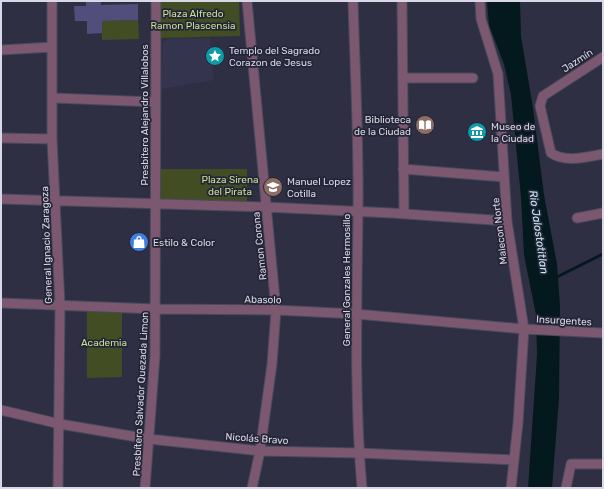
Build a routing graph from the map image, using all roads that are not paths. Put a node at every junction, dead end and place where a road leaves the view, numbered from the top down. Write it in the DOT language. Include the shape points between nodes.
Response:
graph roads {
  1 [pos="52,1"];
  2 [pos="156,1"];
  3 [pos="247,1"];
  4 [pos="353,1"];
  5 [pos="402,1"];
  6 [pos="480,1"];
  7 [pos="52,47"];
  8 [pos="1,50"];
  9 [pos="603,56"];
  10 [pos="404,78"];
  11 [pos="473,78"];
  12 [pos="53,98"];
  13 [pos="155,102"];
  14 [pos="1,138"];
  15 [pos="52,139"];
  16 [pos="603,154"];
  17 [pos="403,170"];
  18 [pos="504,177"];
  19 [pos="1,200"];
  20 [pos="56,201"];
  21 [pos="155,204"];
  22 [pos="266,207"];
  23 [pos="358,211"];
  24 [pos="603,213"];
  25 [pos="404,214"];
  26 [pos="577,218"];
  27 [pos="507,221"];
  28 [pos="1,303"];
  29 [pos="60,306"];
  30 [pos="156,309"];
  31 [pos="276,310"];
  32 [pos="356,314"];
  33 [pos="528,329"];
  34 [pos="603,333"];
  35 [pos="1,410"];
  36 [pos="60,424"];
  37 [pos="149,439"];
  38 [pos="260,451"];
  39 [pos="359,453"];
  40 [pos="514,460"];
  41 [pos="603,464"];
  42 [pos="58,488"];
  43 [pos="145,488"];
  44 [pos="252,488"];
  45 [pos="362,488"];
  46 [pos="511,488"];
  47 [pos="566,488"];
  1 -- 7 [label="street, General Ignacio Zaragoza"];
  2 -- 13 [label="street, Presbítero Alejandro Villalobos"];
  3 -- 22 [label="street, Ramon Corona"];
  4 -- 23 [label="street, General Gonzales Hermosillo"];
  5 -- 10 [label="street"];
  6 -- 18 [label="street, Malecon Norte" via="481,20 498,74"];
  7 -- 8 [label="street"];
  7 -- 12 [label="street, General Ignacio Zaragoza"];
  9 -- 16 [label="street, Jazmín" via="543,96 540,106 551,153 559,158"];
  10 -- 11 [label="street"];
  10 -- 17 [label="street"];
  12 -- 13 [label="street"];
  12 -- 15 [label="street, General Ignacio Zaragoza"];
  13 -- 21 [label="street, Presbítero Alejandro Villalobos"];
  14 -- 15 [label="street"];
  15 -- 20 [label="street, General Ignacio Zaragoza"];
  17 -- 18 [label="street"];
  17 -- 25 [label="street"];
  18 -- 27 [label="street, Malecon Norte"];
  19 -- 20 [label="street"];
  20 -- 21 [label="street"];
  20 -- 29 [label="street, General Ignacio Zaragoza"];
  21 -- 22 [label="street"];
  21 -- 30 [label="street, Presbítero Salvador Quezada Limon"];
  22 -- 23 [label="street"];
  22 -- 31 [label="street, Ramon Corona"];
  23 -- 25 [label="street"];
  23 -- 32 [label="street, General Gonzales Hermosillo"];
  24 -- 26 [label="street"];
  25 -- 27 [label="street"];
  27 -- 33 [label="street, Malecon Norte"];
  28 -- 29 [label="street, Abasolo"];
  29 -- 30 [label="street, Abasolo"];
  29 -- 36 [label="street, General Ignacio Zaragoza"];
  30 -- 31 [label="street, Abasolo"];
  30 -- 37 [label="street, Presbítero Salvador Quezada Limon"];
  31 -- 32 [label="street, Abasolo"];
  31 -- 38 [label="street, Ramon Corona" via="272,364"];
  32 -- 33 [label="street, Abasolo"];
  32 -- 39 [label="street, General Gonzales Hermosillo"];
  33 -- 34 [label="street, Insurgentes"];
  33 -- 40 [label="street, Malecon Norte"];
  35 -- 36 [label="street, Nicolás Bravo"];
  36 -- 37 [label="street, Nicolás Bravo"];
  36 -- 42 [label="street, General Ignacio Zaragoza"];
  37 -- 38 [label="street, Nicolás Bravo"];
  37 -- 43 [label="street, Presbítero Salvador Quezada Limon"];
  38 -- 39 [label="street, Nicolás Bravo"];
  38 -- 44 [label="street, Ramon Corona"];
  39 -- 40 [label="street, Nicolás Bravo"];
  39 -- 45 [label="street, General Gonzales Hermosillo"];
  40 -- 46 [label="street, Malecon Norte"];
  41 -- 47 [label="street" via="571,464"];
}
